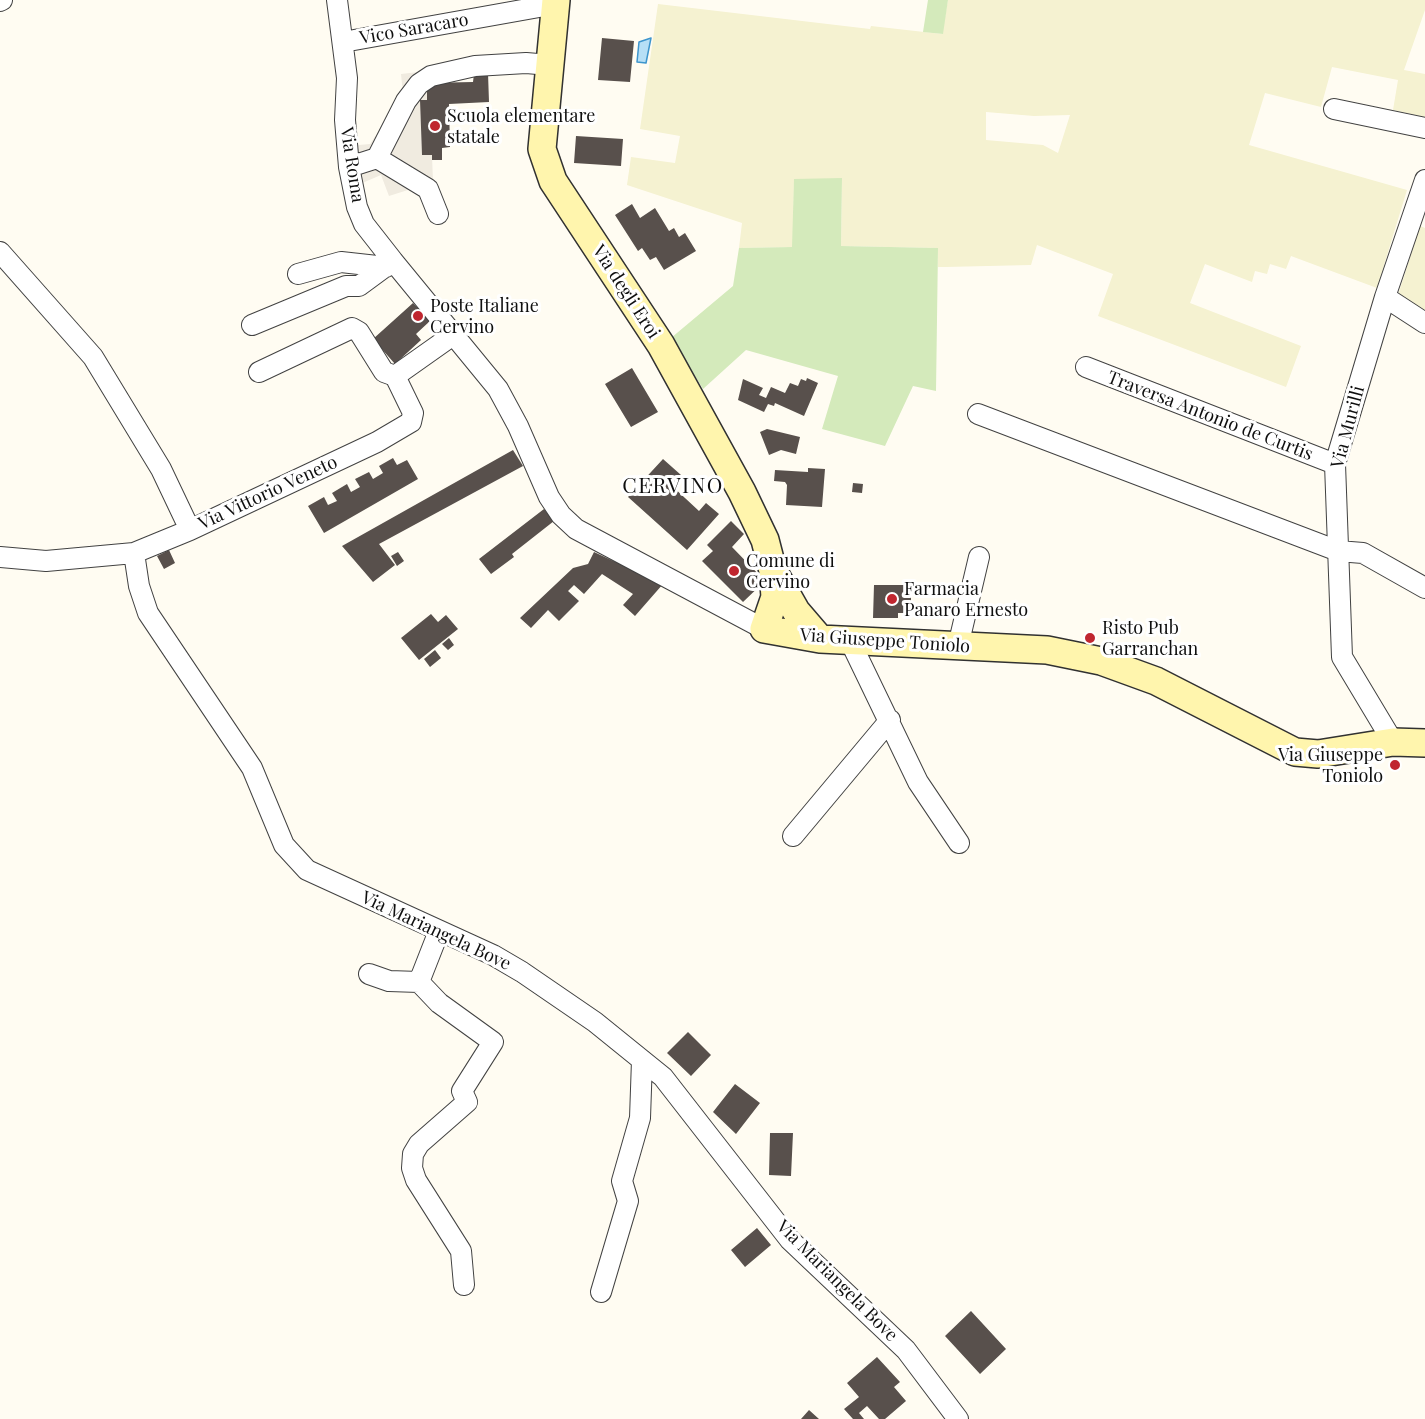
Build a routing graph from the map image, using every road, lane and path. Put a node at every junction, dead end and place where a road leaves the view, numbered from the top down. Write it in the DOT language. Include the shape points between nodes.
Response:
graph roads {
  1 [pos="337,0"];
  2 [pos="556,2"];
  3 [pos="343,42"];
  4 [pos="550,65"];
  5 [pos="1334,109"];
  6 [pos="1425,128"];
  7 [pos="376,158"];
  8 [pos="349,167"];
  9 [pos="1425,180"];
  10 [pos="438,214"];
  11 [pos="0,252"];
  12 [pos="389,264"];
  13 [pos="298,274"];
  14 [pos="1385,297"];
  15 [pos="1425,323"];
  16 [pos="252,325"];
  17 [pos="453,335"];
  18 [pos="1086,367"];
  19 [pos="259,372"];
  20 [pos="395,376"];
  21 [pos="978,414"];
  22 [pos="1335,464"];
  23 [pos="190,530"];
  24 [pos="1338,551"];
  25 [pos="134,553"];
  26 [pos="0,557"];
  27 [pos="979,557"];
  28 [pos="773,571"];
  29 [pos="1425,588"];
  30 [pos="764,629"];
  31 [pos="820,639"];
  32 [pos="850,641"];
  33 [pos="958,646"];
  34 [pos="890,720"];
  35 [pos="1393,742"];
  36 [pos="1425,743"];
  37 [pos="793,836"];
  38 [pos="959,843"];
  39 [pos="439,931"];
  40 [pos="369,974"];
  41 [pos="419,982"];
  42 [pos="642,1060"];
  43 [pos="464,1285"];
  44 [pos="601,1292"];
  45 [pos="958,1419"];
  1 -- 3 [label="street, Via Roma"];
  2 -- 3 [label="street, Vico Saracaro"];
  2 -- 4 [label="street, Via degli Eroi"];
  3 -- 8 [label="street, Via Roma"];
  4 -- 7 [label="street" via="475,66 431,76 406,101"];
  4 -- 28 [label="street, Via degli Eroi" via="543,149 553,181 661,345 742,492 765,540"];
  5 -- 6 [label="street"];
  7 -- 8 [label="street"];
  7 -- 10 [label="street" via="428,189"];
  8 -- 12 [label="street, Via Roma" via="364,224"];
  9 -- 14 [label="street, Via Murilli"];
  11 -- 23 [label="street" via="93,357 161,469"];
  12 -- 13 [label="street" via="341,262"];
  12 -- 16 [label="street" via="359,286 346,286"];
  12 -- 17 [label="street, Via Roma"];
  14 -- 15 [label="street"];
  14 -- 22 [label="street, Via Murilli"];
  17 -- 20 [label="street"];
  17 -- 30 [label="street, Via Giuseppe Toniolo" via="498,389 561,515 576,529"];
  18 -- 22 [label="street, Traversa Antonio de Curtis"];
  19 -- 20 [label="street" via="352,328 359,332 384,372"];
  20 -- 23 [label="street, Via Vittorio Veneto" via="413,412 411,422 377,442"];
  21 -- 24 [label="street"];
  22 -- 24 [label="street, Via Murilli"];
  23 -- 25 [label="street, Via Vittorio Veneto"];
  24 -- 29 [label="street" via="1363,553"];
  24 -- 35 [label="street, Via Murilli" via="1342,657"];
  25 -- 26 [label="street, Via Vittorio Veneto" via="46,561"];
  25 -- 39 [label="street, Via Mariangela Bove" via="148,613 252,768 284,845 307,870"];
  27 -- 33 [label="street"];
  28 -- 30 [label="street, Via degli Eroi" via="775,597"];
  28 -- 31 [label="street, Via degli Eroi" via="796,611"];
  30 -- 31 [label="street, Via Giuseppe Toniolo"];
  31 -- 32 [label="street, Via Giuseppe Toniolo"];
  32 -- 33 [label="street, Via Giuseppe Toniolo"];
  32 -- 34 [label="street"];
  33 -- 35 [label="street, Via Giuseppe Toniolo" via="1047,650 1101,661 1156,681 1295,752 1318,754"];
  34 -- 37 [label="street"];
  34 -- 38 [label="street" via="918,782"];
  35 -- 36 [label="street, Via Giuseppe Toniolo"];
  39 -- 41 [label="street"];
  39 -- 42 [label="street, Via Mariangela Bove" via="522,972"];
  40 -- 41 [label="street" via="388,981"];
  41 -- 43 [label="street" via="440,1003 493,1042 462,1092 467,1102 419,1144 413,1154 416,1180 461,1251"];
  42 -- 44 [label="street" via="640,1118 622,1181 628,1202"];
  42 -- 45 [label="street, Via Mariangela Bove" via="663,1077 790,1240 906,1350"];
}
